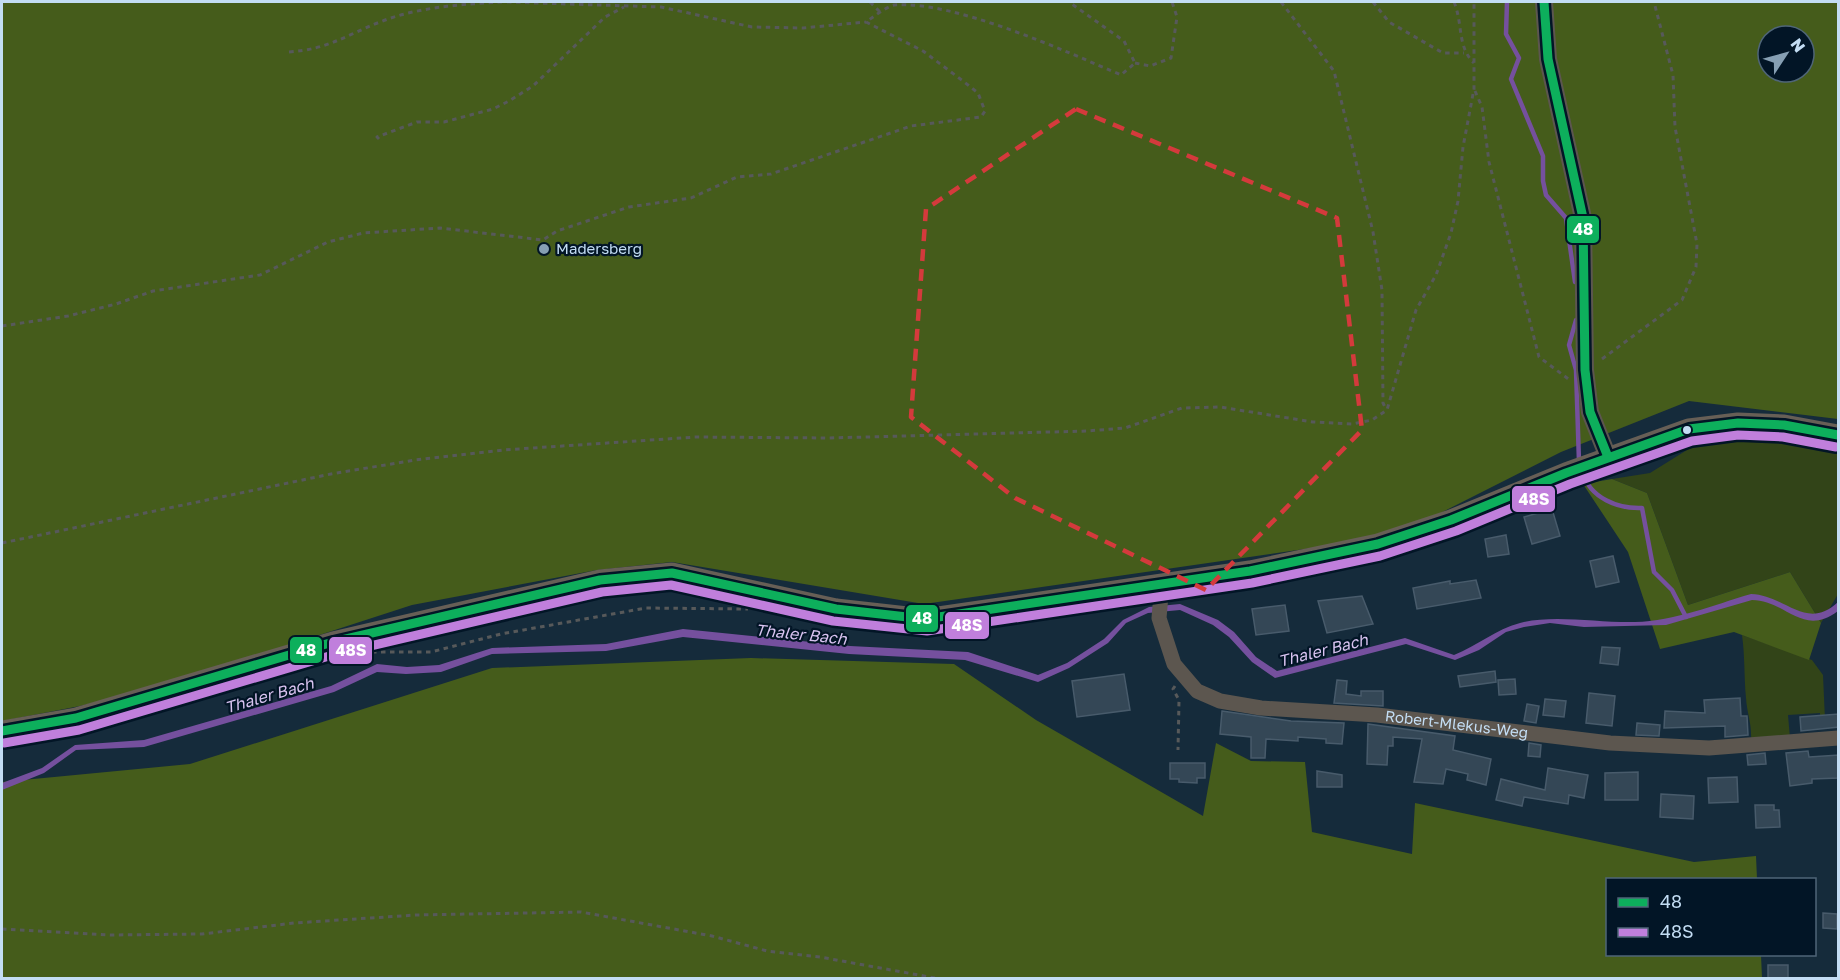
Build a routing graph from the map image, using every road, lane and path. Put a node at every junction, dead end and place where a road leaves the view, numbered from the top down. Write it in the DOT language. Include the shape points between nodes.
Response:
graph roads {
  1 [pos="505,2"];
  2 [pos="870,2"];
  3 [pos="1069,2"];
  4 [pos="1172,2"];
  5 [pos="1373,2"];
  6 [pos="1454,2"];
  7 [pos="1474,2"];
  8 [pos="1544,2"];
  9 [pos="1654,2"];
  10 [pos="1282,3"];
  11 [pos="948,5"];
  12 [pos="625,7"];
  13 [pos="880,12"];
  14 [pos="976,12"];
  15 [pos="866,22"];
  16 [pos="289,51"];
  17 [pos="1464,53"];
  18 [pos="1135,63"];
  19 [pos="1475,63"];
  20 [pos="1474,89"];
  21 [pos="379,139"];
  22 [pos="2,326"];
  23 [pos="1586,370"];
  24 [pos="1588,391"];
  25 [pos="1387,410"];
  26 [pos="1839,435"];
  27 [pos="1599,461"];
  28 [pos="2,543"];
  29 [pos="1162,583"];
  30 [pos="750,609"];
  31 [pos="389,653"];
  32 [pos="1183,674"];
  33 [pos="2,731"];
  34 [pos="1839,738"];
  35 [pos="1178,750"];
  36 [pos="2,928"];
  37 [pos="935,978"];
  1 -- 12 [label="path"];
  1 -- 16 [label="path" via="424,11 381,22 314,50"];
  2 -- 13 [label="path"];
  3 -- 18 [label="path" via="1124,41"];
  4 -- 18 [label="path" via="1177,17 1171,58 1150,66"];
  5 -- 17 [label="path" via="1389,22 1443,54"];
  6 -- 17 [label="path"];
  7 -- 19 [label="path"];
  8 -- 23 [label="street" via="1548,59 1583,218"];
  9 -- 23 [label="path" via="1673,75 1675,127 1697,244 1696,267 1682,300"];
  10 -- 25 [label="path" via="1334,71 1373,232 1382,290 1383,403"];
  11 -- 13 [label="path" via="894,5"];
  12 -- 15 [label="path" via="662,7 752,27 803,28"];
  12 -- 21 [label="path" via="605,17 533,86 510,101 444,122 417,122"];
  13 -- 15 [label="path"];
  14 -- 18 [label="path" via="1121,75"];
  15 -- 22 [label="path" via="923,51 978,93 985,111 981,117 911,126 771,174 737,177 691,198 629,207 556,231 543,240 440,228 363,233 327,242 260,275 153,291 68,316"];
  17 -- 19 [label="path"];
  19 -- 20 [label="path"];
  20 -- 24 [label="path" via="1482,106 1489,162 1539,357"];
  20 -- 25 [label="path" via="1451,234 1436,275 1416,310"];
  23 -- 24 [label="street"];
  24 -- 27 [label="street"];
  25 -- 28 [label="path" via="1360,423 1296,419 1220,407 1182,408 1125,428 1087,431 829,438 696,437 415,460"];
  26 -- 27 [label="main road" via="1784,425 1738,423 1689,429"];
  27 -- 29 [label="main road" via="1451,520 1378,544 1250,571"];
  29 -- 32 [label="street, Robert-Mlekus-Weg" via="1160,612 1174,664"];
  29 -- 33 [label="main road" via="925,619 836,609 672,573 600,580 333,642 76,718"];
  30 -- 31 [label="path" via="646,608 501,634 431,652"];
  32 -- 34 [label="street, Robert-Mlekus-Weg" via="1197,691 1220,701 1261,708 1377,715 1610,743 1709,748"];
  32 -- 35 [label="path" via="1173,689 1179,700"];
  36 -- 37 [label="path" via="202,934 416,915 581,912 712,936 767,951"];
}
